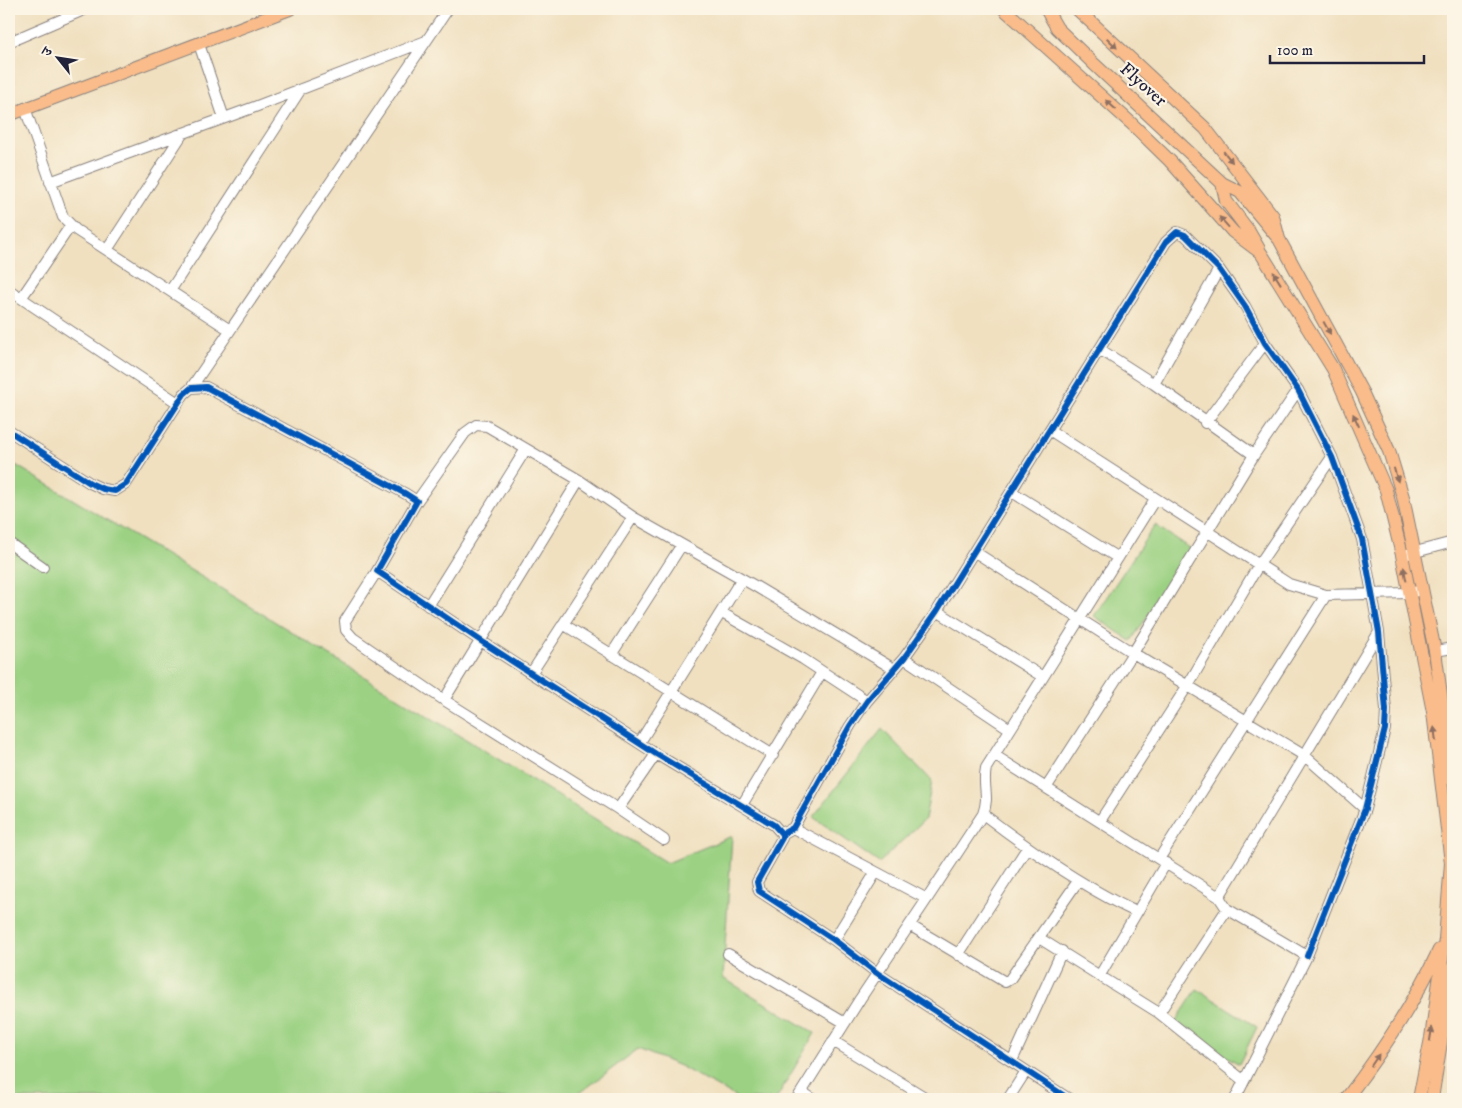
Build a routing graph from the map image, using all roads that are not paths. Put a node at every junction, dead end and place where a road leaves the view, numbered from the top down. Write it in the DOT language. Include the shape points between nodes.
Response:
graph roads {
  1 [pos="86,9"];
  2 [pos="290,9"];
  3 [pos="448,9"];
  4 [pos="1004,9"];
  5 [pos="1046,9"];
  6 [pos="1077,9"];
  7 [pos="1016,14"];
  8 [pos="426,41"];
  9 [pos="9,42"];
  10 [pos="198,44"];
  11 [pos="301,89"];
  12 [pos="25,108"];
  13 [pos="9,115"];
  14 [pos="224,118"];
  15 [pos="183,133"];
  16 [pos="50,182"];
  17 [pos="1222,182"];
  18 [pos="71,225"];
  19 [pos="1279,239"];
  20 [pos="107,250"];
  21 [pos="1261,254"];
  22 [pos="1219,269"];
  23 [pos="9,290"];
  24 [pos="170,291"];
  25 [pos="22,297"];
  26 [pos="230,330"];
  27 [pos="1265,342"];
  28 [pos="1101,350"];
  29 [pos="1154,384"];
  30 [pos="191,388"];
  31 [pos="1298,390"];
  32 [pos="178,403"];
  33 [pos="1205,422"];
  34 [pos="9,431"];
  35 [pos="1051,431"];
  36 [pos="526,449"];
  37 [pos="1254,455"];
  38 [pos="1332,457"];
  39 [pos="579,480"];
  40 [pos="1012,492"];
  41 [pos="1155,499"];
  42 [pos="417,501"];
  43 [pos="633,517"];
  44 [pos="1206,531"];
  45 [pos="1453,542"];
  46 [pos="9,543"];
  47 [pos="681,546"];
  48 [pos="975,552"];
  49 [pos="1408,554"];
  50 [pos="1118,558"];
  51 [pos="1258,566"];
  52 [pos="43,567"];
  53 [pos="377,571"];
  54 [pos="741,580"];
  55 [pos="1372,592"];
  56 [pos="1415,592"];
  57 [pos="1326,595"];
  58 [pos="428,606"];
  59 [pos="937,611"];
  60 [pos="722,613"];
  61 [pos="1080,620"];
  62 [pos="563,624"];
  63 [pos="1379,632"];
  64 [pos="480,641"];
  65 [pos="1453,648"];
  66 [pos="1435,651"];
  67 [pos="1133,653"];
  68 [pos="611,655"];
  69 [pos="904,658"];
  70 [pos="894,669"];
  71 [pos="532,672"];
  72 [pos="822,672"];
  73 [pos="1043,677"];
  74 [pos="1188,685"];
  75 [pos="671,692"];
  76 [pos="444,700"];
  77 [pos="867,701"];
  78 [pos="1246,722"];
  79 [pos="1010,729"];
  80 [pos="640,742"];
  81 [pos="656,754"];
  82 [pos="773,755"];
  83 [pos="994,755"];
  84 [pos="1305,756"];
  85 [pos="1453,781"];
  86 [pos="1046,788"];
  87 [pos="742,805"];
  88 [pos="618,809"];
  89 [pos="1365,809"];
  90 [pos="983,814"];
  91 [pos="1100,821"];
  92 [pos="793,828"];
  93 [pos="782,834"];
  94 [pos="664,840"];
  95 [pos="1027,848"];
  96 [pos="1162,861"];
  97 [pos="876,872"];
  98 [pos="1078,881"];
  99 [pos="1219,898"];
  100 [pos="927,899"];
  101 [pos="1227,909"];
  102 [pos="1136,912"];
  103 [pos="911,926"];
  104 [pos="1039,938"];
  105 [pos="1445,939"];
  106 [pos="834,940"];
  107 [pos="1062,951"];
  108 [pos="728,954"];
  109 [pos="958,955"];
  110 [pos="1307,956"];
  111 [pos="1453,967"];
  112 [pos="877,973"];
  113 [pos="1100,976"];
  114 [pos="1159,1013"];
  115 [pos="845,1023"];
  116 [pos="834,1041"];
  117 [pos="1012,1061"];
  118 [pos="1026,1071"];
  119 [pos="1244,1081"];
  120 [pos="799,1096"];
  121 [pos="813,1099"];
  122 [pos="928,1099"];
  123 [pos="1008,1099"];
  124 [pos="1069,1099"];
  125 [pos="1235,1099"];
  126 [pos="1346,1099"];
  127 [pos="1419,1099"];
  128 [pos="1432,1099"];
  1 -- 9 [label="street"];
  2 -- 10 [label="main road"];
  3 -- 8 [label="street"];
  4 -- 7 [label="main road"];
  5 -- 17 [label="main road, Flyover" via="1057,28"];
  6 -- 19 [label="main road, one-way" via="1205,128 1273,216"];
  21 -- 7 [label="main road, one-way" via="1234,232 1170,161"];
  8 -- 11 [label="street"];
  8 -- 26 [label="street"];
  10 -- 12 [label="main road"];
  10 -- 14 [label="street"];
  11 -- 14 [label="street"];
  11 -- 24 [label="street"];
  12 -- 13 [label="main road"];
  12 -- 16 [label="street"];
  14 -- 15 [label="street"];
  15 -- 16 [label="street"];
  15 -- 20 [label="street"];
  16 -- 18 [label="street" via="63,217"];
  17 -- 19 [label="main road, Flyover" via="1240,192"];
  17 -- 21 [label="main road, Flyover" via="1226,201"];
  18 -- 20 [label="street"];
  18 -- 25 [label="street"];
  19 -- 49 [label="main road, one-way" via="1362,392 1389,450 1403,497"];
  20 -- 24 [label="street"];
  49 -- 21 [label="main road, Flyover, one-way" via="1386,490 1333,369"];
  22 -- 27 [label="street"];
  22 -- 28 [label="street" via="1185,235 1177,232 1172,235"];
  22 -- 29 [label="street"];
  23 -- 25 [label="street"];
  24 -- 26 [label="street"];
  25 -- 32 [label="street"];
  26 -- 30 [label="street"];
  27 -- 31 [label="street"];
  27 -- 33 [label="street"];
  28 -- 29 [label="street"];
  28 -- 35 [label="street"];
  29 -- 33 [label="street"];
  30 -- 32 [label="street"];
  30 -- 42 [label="street" via="206,387"];
  31 -- 37 [label="street"];
  31 -- 38 [label="street"];
  32 -- 34 [label="street" via="126,484 115,492 90,483"];
  33 -- 37 [label="street"];
  35 -- 40 [label="street"];
  35 -- 41 [label="street"];
  36 -- 39 [label="street"];
  36 -- 42 [label="street" via="487,426 476,424 465,433"];
  36 -- 58 [label="street"];
  37 -- 44 [label="street"];
  38 -- 51 [label="street"];
  38 -- 55 [label="street" via="1362,539"];
  39 -- 43 [label="street"];
  39 -- 64 [label="street"];
  40 -- 48 [label="street"];
  40 -- 50 [label="street"];
  41 -- 44 [label="street"];
  41 -- 50 [label="street"];
  42 -- 53 [label="street"];
  43 -- 47 [label="street"];
  43 -- 62 [label="street"];
  44 -- 51 [label="street"];
  44 -- 67 [label="street"];
  45 -- 49 [label="street"];
  46 -- 52 [label="street"];
  47 -- 54 [label="street"];
  47 -- 68 [label="street"];
  48 -- 59 [label="street"];
  48 -- 61 [label="street"];
  49 -- 56 [label="main road"];
  50 -- 61 [label="street"];
  51 -- 57 [label="street" via="1289,584"];
  51 -- 74 [label="street"];
  53 -- 58 [label="street"];
  53 -- 76 [label="street" via="345,621 346,630"];
  54 -- 60 [label="street"];
  54 -- 70 [label="street"];
  55 -- 56 [label="street"];
  55 -- 57 [label="street"];
  55 -- 63 [label="street"];
  56 -- 66 [label="main road"];
  105 -- 56 [label="main road, one-way" via="1451,863"];
  57 -- 78 [label="street"];
  58 -- 64 [label="street"];
  59 -- 69 [label="street"];
  59 -- 73 [label="street"];
  60 -- 72 [label="street"];
  60 -- 75 [label="street"];
  61 -- 67 [label="street"];
  61 -- 73 [label="street"];
  62 -- 68 [label="street"];
  62 -- 71 [label="street"];
  63 -- 84 [label="street"];
  63 -- 89 [label="street" via="1386,719"];
  64 -- 71 [label="street"];
  64 -- 76 [label="street"];
  65 -- 66 [label="street"];
  66 -- 85 [label="main road"];
  67 -- 74 [label="street"];
  67 -- 86 [label="street"];
  68 -- 75 [label="street"];
  69 -- 70 [label="street"];
  69 -- 79 [label="street"];
  70 -- 77 [label="street"];
  71 -- 80 [label="street"];
  72 -- 77 [label="street"];
  72 -- 82 [label="street"];
  73 -- 79 [label="street"];
  74 -- 78 [label="street"];
  74 -- 91 [label="street"];
  75 -- 80 [label="street"];
  75 -- 82 [label="street"];
  76 -- 88 [label="street"];
  77 -- 92 [label="street"];
  78 -- 84 [label="street"];
  78 -- 96 [label="street"];
  79 -- 83 [label="street"];
  80 -- 81 [label="street"];
  81 -- 87 [label="street"];
  81 -- 88 [label="street"];
  82 -- 87 [label="street"];
  83 -- 86 [label="street"];
  83 -- 90 [label="street" via="986,768 984,779 988,800"];
  84 -- 89 [label="street"];
  84 -- 99 [label="street"];
  86 -- 91 [label="street"];
  87 -- 93 [label="street"];
  88 -- 94 [label="street"];
  89 -- 110 [label="street"];
  90 -- 95 [label="street"];
  90 -- 100 [label="street"];
  91 -- 96 [label="street"];
  92 -- 93 [label="street"];
  92 -- 97 [label="street"];
  93 -- 106 [label="street" via="757,882 759,891"];
  95 -- 98 [label="street"];
  95 -- 109 [label="street"];
  96 -- 99 [label="street"];
  96 -- 102 [label="street"];
  97 -- 100 [label="street"];
  97 -- 106 [label="street"];
  98 -- 102 [label="street"];
  98 -- 104 [label="street"];
  99 -- 101 [label="street"];
  100 -- 103 [label="street"];
  101 -- 110 [label="street"];
  101 -- 114 [label="street"];
  102 -- 113 [label="street"];
  103 -- 109 [label="street"];
  103 -- 112 [label="street"];
  104 -- 107 [label="street"];
  104 -- 109 [label="street" via="1010,980 1005,982"];
  126 -- 105 [label="main road, one-way" via="1418,996"];
  127 -- 105 [label="main road, one-way"];
  106 -- 112 [label="street"];
  107 -- 113 [label="street"];
  107 -- 117 [label="street"];
  108 -- 115 [label="street"];
  110 -- 119 [label="street"];
  111 -- 128 [label="main road"];
  112 -- 115 [label="street"];
  112 -- 117 [label="street"];
  113 -- 114 [label="street"];
  114 -- 119 [label="street"];
  115 -- 116 [label="street"];
  116 -- 120 [label="street"];
  116 -- 122 [label="street"];
  117 -- 118 [label="street"];
  118 -- 123 [label="street"];
  118 -- 124 [label="street"];
  119 -- 125 [label="street"];
  120 -- 121 [label="street"];
}
